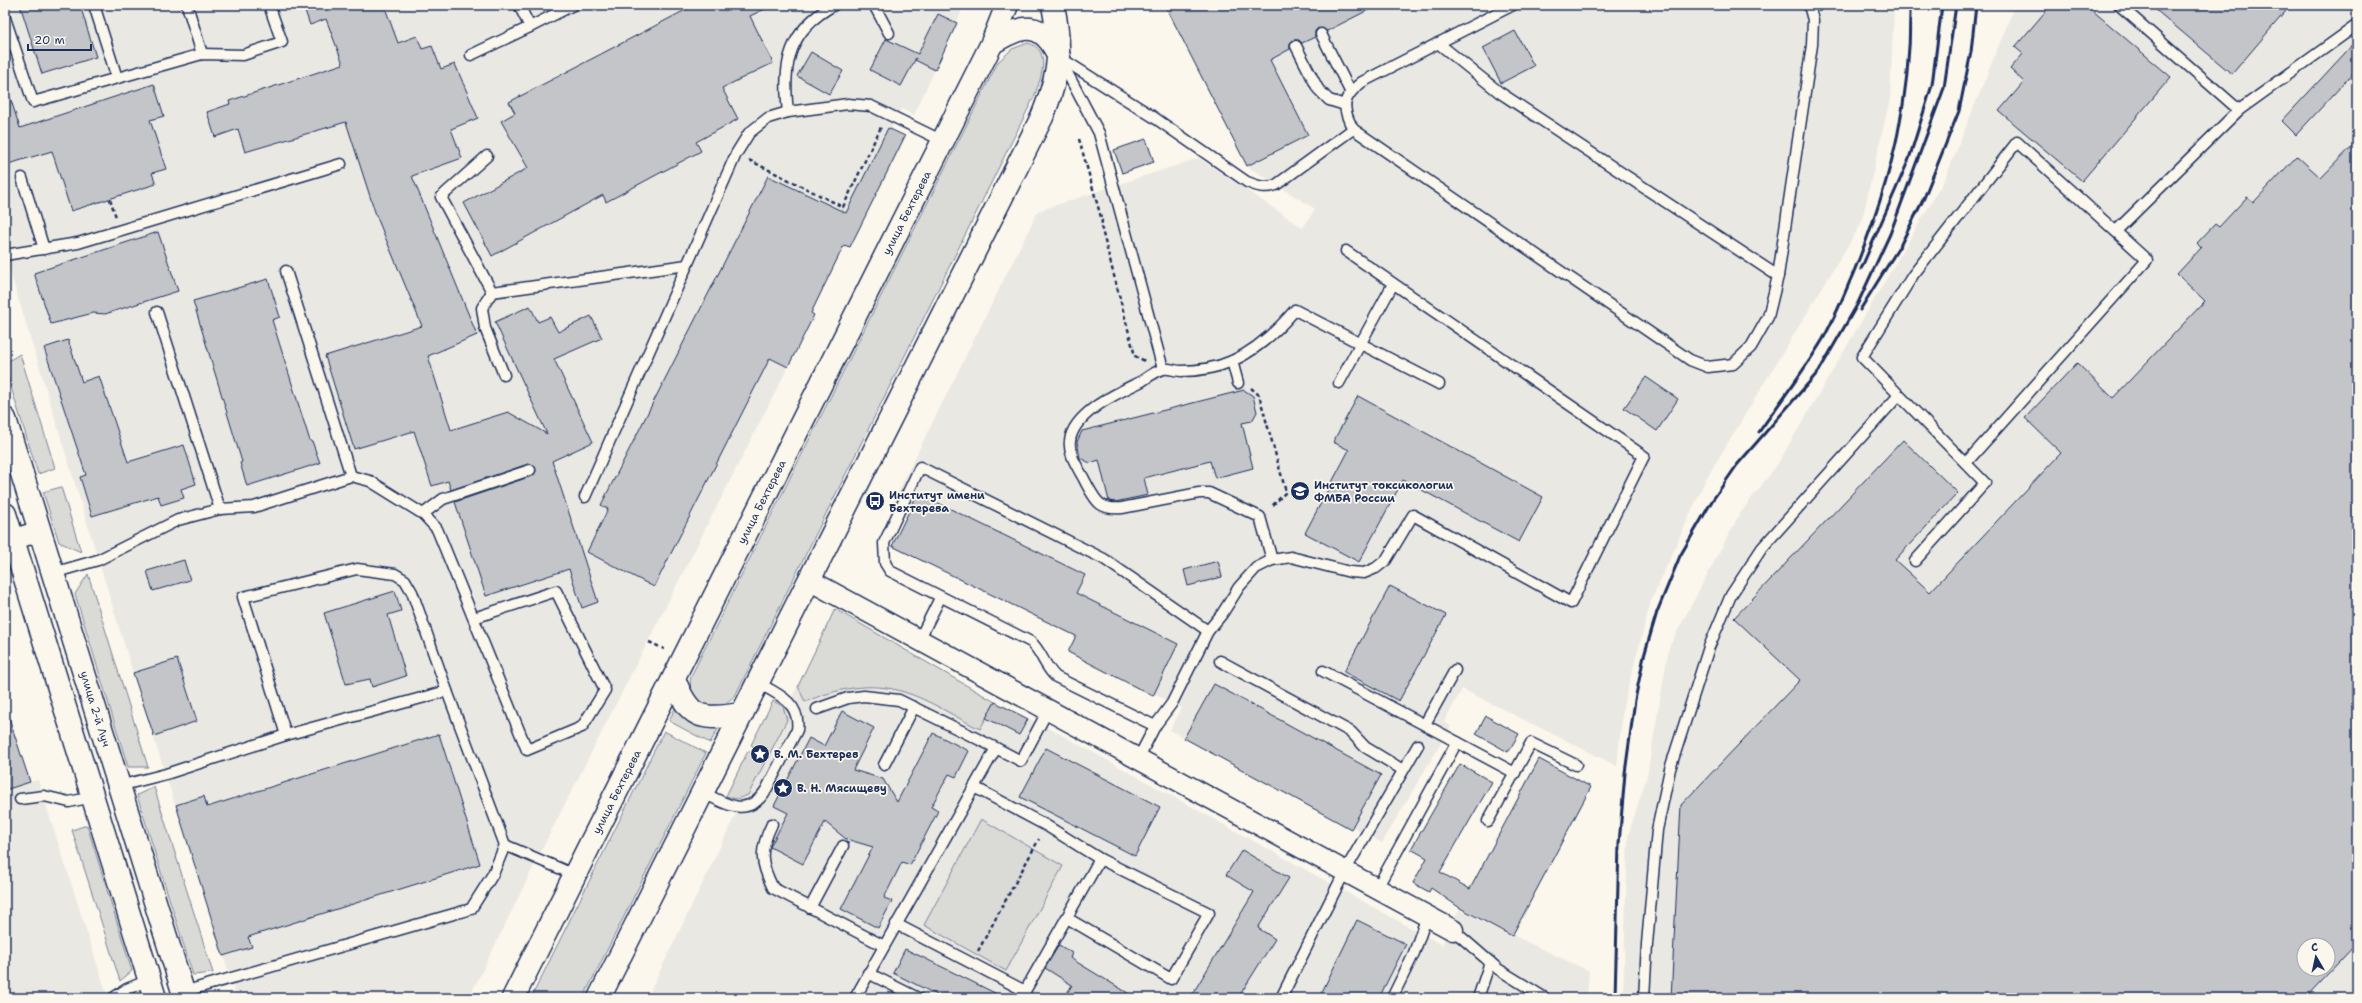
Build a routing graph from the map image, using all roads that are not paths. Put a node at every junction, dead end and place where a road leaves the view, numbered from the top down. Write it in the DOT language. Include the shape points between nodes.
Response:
graph roads {
  1 [pos="94,5"];
  2 [pos="187,5"];
  3 [pos="269,5"];
  4 [pos="519,5"];
  5 [pos="573,5"];
  6 [pos="834,5"];
  7 [pos="874,5"];
  8 [pos="1007,5"];
  9 [pos="1053,5"];
  10 [pos="1513,5"];
  11 [pos="1809,5"];
  12 [pos="2119,5"];
  13 [pos="5,18"];
  14 [pos="530,27"];
  15 [pos="2356,27"];
  16 [pos="889,33"];
  17 [pos="1321,34"];
  18 [pos="992,43"];
  19 [pos="1438,44"];
  20 [pos="1296,46"];
  21 [pos="202,54"];
  22 [pos="471,55"];
  23 [pos="1060,57"];
  24 [pos="117,78"];
  25 [pos="1350,91"];
  26 [pos="1344,105"];
  27 [pos="2239,110"];
  28 [pos="788,112"];
  29 [pos="1353,128"];
  30 [pos="943,141"];
  31 [pos="487,156"];
  32 [pos="341,164"];
  33 [pos="22,178"];
  34 [pos="2116,231"];
  35 [pos="44,249"];
  36 [pos="1346,251"];
  37 [pos="5,254"];
  38 [pos="687,265"];
  39 [pos="286,271"];
  40 [pos="1778,276"];
  41 [pos="1393,284"];
  42 [pos="492,292"];
  43 [pos="157,312"];
  44 [pos="1360,344"];
  45 [pos="1232,361"];
  46 [pos="1163,369"];
  47 [pos="504,374"];
  48 [pos="1238,383"];
  49 [pos="1339,383"];
  50 [pos="1439,384"];
  51 [pos="1899,395"];
  52 [pos="5,419"];
  53 [pos="1966,463"];
  54 [pos="530,470"];
  55 [pos="351,476"];
  56 [pos="585,497"];
  57 [pos="220,509"];
  58 [pos="5,514"];
  59 [pos="423,514"];
  60 [pos="40,531"];
  61 [pos="9,540"];
  62 [pos="1272,560"];
  63 [pos="1915,561"];
  64 [pos="53,573"];
  65 [pos="809,580"];
  66 [pos="940,598"];
  67 [pos="474,618"];
  68 [pos="1208,631"];
  69 [pos="920,640"];
  70 [pos="1220,661"];
  71 [pos="1455,670"];
  72 [pos="1323,671"];
  73 [pos="674,679"];
  74 [pos="758,683"];
  75 [pos="446,691"];
  76 [pos="914,707"];
  77 [pos="817,709"];
  78 [pos="1048,710"];
  79 [pos="742,714"];
  80 [pos="1425,724"];
  81 [pos="1155,726"];
  82 [pos="286,735"];
  83 [pos="1457,742"];
  84 [pos="1418,746"];
  85 [pos="996,748"];
  86 [pos="1138,759"];
  87 [pos="884,765"];
  88 [pos="1576,765"];
  89 [pos="1403,770"];
  90 [pos="1515,773"];
  91 [pos="119,786"];
  92 [pos="974,788"];
  93 [pos="702,792"];
  94 [pos="93,797"];
  95 [pos="20,799"];
  96 [pos="1488,821"];
  97 [pos="772,824"];
  98 [pos="505,845"];
  99 [pos="842,846"];
  100 [pos="1100,858"];
  101 [pos="1345,871"];
  102 [pos="575,875"];
  103 [pos="1376,888"];
  104 [pos="810,908"];
  105 [pos="1427,916"];
  106 [pos="1067,918"];
  107 [pos="896,924"];
  108 [pos="1453,930"];
  109 [pos="884,946"];
  110 [pos="1490,962"];
  111 [pos="868,973"];
  112 [pos="152,989"];
  113 [pos="184,995"];
  114 [pos="1024,995"];
  115 [pos="113,998"];
  116 [pos="513,998"];
  117 [pos="599,998"];
  118 [pos="855,998"];
  119 [pos="918,998"];
  120 [pos="1281,998"];
  121 [pos="1392,998"];
  122 [pos="1478,998"];
  123 [pos="1545,998"];
  124 [pos="1644,998"];
  1 -- 24 [label="lane"];
  2 -- 21 [label="lane"];
  3 -- 21 [label="lane" via="282,42 243,55"];
  4 -- 14 [label="lane"];
  5 -- 14 [label="lane"];
  6 -- 28 [label="lane" via="821,12 800,33 788,57 785,84"];
  7 -- 16 [label="lane"];
  8 -- 18 [label="street, улица Бехтерева"];
  9 -- 23 [label="street"];
  10 -- 19 [label="lane"];
  11 -- 40 [label="lane" via="1813,20 1812,45"];
  12 -- 27 [label="lane"];
  13 -- 24 [label="lane" via="33,102"];
  14 -- 22 [label="lane"];
  15 -- 27 [label="lane"];
  17 -- 25 [label="lane"];
  18 -- 23 [label="street" via="1019,28 1033,28 1045,34"];
  18 -- 30 [label="street, улица Бехтерева"];
  19 -- 25 [label="lane" via="1362,82"];
  19 -- 40 [label="lane" via="1499,92"];
  20 -- 26 [label="lane" via="1318,89 1329,100"];
  21 -- 24 [label="lane"];
  23 -- 29 [label="lane" via="1152,116 1247,182 1257,186 1276,185"];
  23 -- 46 [label="lane" via="1099,133"];
  23 -- 65 [label="street" via="1054,88 1042,117"];
  25 -- 26 [label="lane"];
  26 -- 29 [label="lane"];
  27 -- 34 [label="lane"];
  28 -- 30 [label="lane" via="848,104 871,106"];
  28 -- 38 [label="lane" via="768,118 749,133 736,154"];
  29 -- 40 [label="lane" via="1690,360 1708,367 1733,364 1751,347 1768,317"];
  30 -- 73 [label="street, улица Бехтерева"];
  31 -- 42 [label="lane" via="441,197"];
  32 -- 35 [label="lane" via="78,243"];
  33 -- 35 [label="lane"];
  34 -- 51 [label="lane" via="2016,142 1913,274 1862,357"];
  34 -- 53 [label="lane" via="2147,260"];
  35 -- 37 [label="lane"];
  36 -- 41 [label="lane"];
  38 -- 42 [label="lane"];
  38 -- 56 [label="lane"];
  39 -- 55 [label="lane"];
  41 -- 44 [label="lane"];
  41 -- 62 [label="lane" via="1644,456 1571,603 1413,515 1386,560 1364,573 1350,572 1291,557"];
  42 -- 47 [label="lane" via="482,308 485,328"];
  43 -- 57 [label="lane"];
  44 -- 45 [label="lane" via="1295,310 1277,331"];
  44 -- 49 [label="lane"];
  44 -- 50 [label="lane"];
  45 -- 46 [label="lane" via="1206,369"];
  45 -- 48 [label="lane"];
  46 -- 62 [label="lane" via="1109,398 1088,413 1071,434 1071,454 1094,498 1101,506 1109,509 1209,493 1260,517"];
  51 -- 53 [label="lane"];
  51 -- 124 [label="lane" via="1762,548 1731,595 1709,647 1670,769 1657,830"];
  52 -- 60 [label="street, улица 2-й Луч"];
  53 -- 63 [label="lane" via="1985,483"];
  54 -- 59 [label="lane" via="443,499"];
  55 -- 57 [label="lane" via="254,507"];
  55 -- 59 [label="lane" via="370,482"];
  57 -- 64 [label="lane" via="178,520 98,560"];
  58 -- 61 [label="street"];
  59 -- 67 [label="lane" via="437,529"];
  60 -- 61 [label="street"];
  60 -- 64 [label="street, улица 2-й Луч"];
  61 -- 94 [label="street"];
  62 -- 68 [label="lane" via="1256,568 1239,587"];
  64 -- 91 [label="street, улица 2-й Луч"];
  65 -- 69 [label="street"];
  65 -- 74 [label="street"];
  66 -- 68 [label="lane" via="890,571 883,553 884,543 920,467 1104,559"];
  66 -- 69 [label="lane"];
  66 -- 81 [label="lane" via="1031,642 1038,648 1047,668 1056,677"];
  67 -- 67 [label="lane" via="526,750 582,727 605,690 556,591"];
  68 -- 81 [label="lane" via="1172,703"];
  69 -- 78 [label="street"];
  70 -- 89 [label="lane" via="1351,732 1365,747"];
  71 -- 80 [label="lane"];
  72 -- 80 [label="lane"];
  73 -- 79 [label="street" via="682,699 699,715 712,718"];
  73 -- 102 [label="street, улица Бехтерева"];
  74 -- 79 [label="street"];
  74 -- 93 [label="lane" via="790,702 796,710 797,730 766,790 752,805 732,806"];
  75 -- 82 [label="lane"];
  75 -- 82 [label="lane" via="412,592 405,580 395,574 356,569 242,597"];
  75 -- 98 [label="lane"];
  76 -- 77 [label="lane" via="899,700 864,696 832,702"];
  76 -- 85 [label="lane"];
  76 -- 87 [label="lane"];
  78 -- 85 [label="lane" via="1021,761"];
  78 -- 86 [label="street"];
  79 -- 93 [label="street"];
  80 -- 83 [label="lane"];
  81 -- 86 [label="lane"];
  82 -- 91 [label="lane" via="166,774"];
  83 -- 90 [label="lane"];
  83 -- 103 [label="lane"];
  84 -- 89 [label="lane"];
  85 -- 92 [label="lane"];
  86 -- 101 [label="street"];
  88 -- 90 [label="lane" via="1531,743"];
  89 -- 101 [label="lane"];
  90 -- 96 [label="lane"];
  91 -- 113 [label="street, улица 2-й Луч"];
  92 -- 100 [label="lane" via="1047,826"];
  92 -- 107 [label="lane"];
  93 -- 117 [label="street"];
  94 -- 95 [label="lane" via="69,802 44,796"];
  94 -- 112 [label="street"];
  97 -- 104 [label="lane" via="763,842 764,870 773,888"];
  98 -- 102 [label="lane"];
  98 -- 113 [label="lane" via="493,874 471,909"];
  99 -- 104 [label="lane"];
  100 -- 106 [label="lane"];
  100 -- 106 [label="lane" via="1208,913 1171,979"];
  101 -- 103 [label="street"];
  101 -- 120 [label="lane"];
  102 -- 116 [label="street, улица Бехтерева"];
  103 -- 105 [label="street"];
  104 -- 109 [label="lane"];
  105 -- 108 [label="street"];
  105 -- 121 [label="lane" via="1414,953"];
  106 -- 114 [label="lane"];
  107 -- 109 [label="lane"];
  107 -- 114 [label="lane" via="971,963"];
  108 -- 110 [label="lane"];
  109 -- 111 [label="lane"];
  110 -- 122 [label="lane"];
  110 -- 123 [label="lane"];
  111 -- 118 [label="lane"];
  111 -- 119 [label="lane"];
  112 -- 115 [label="lane" via="127,989"];
}
